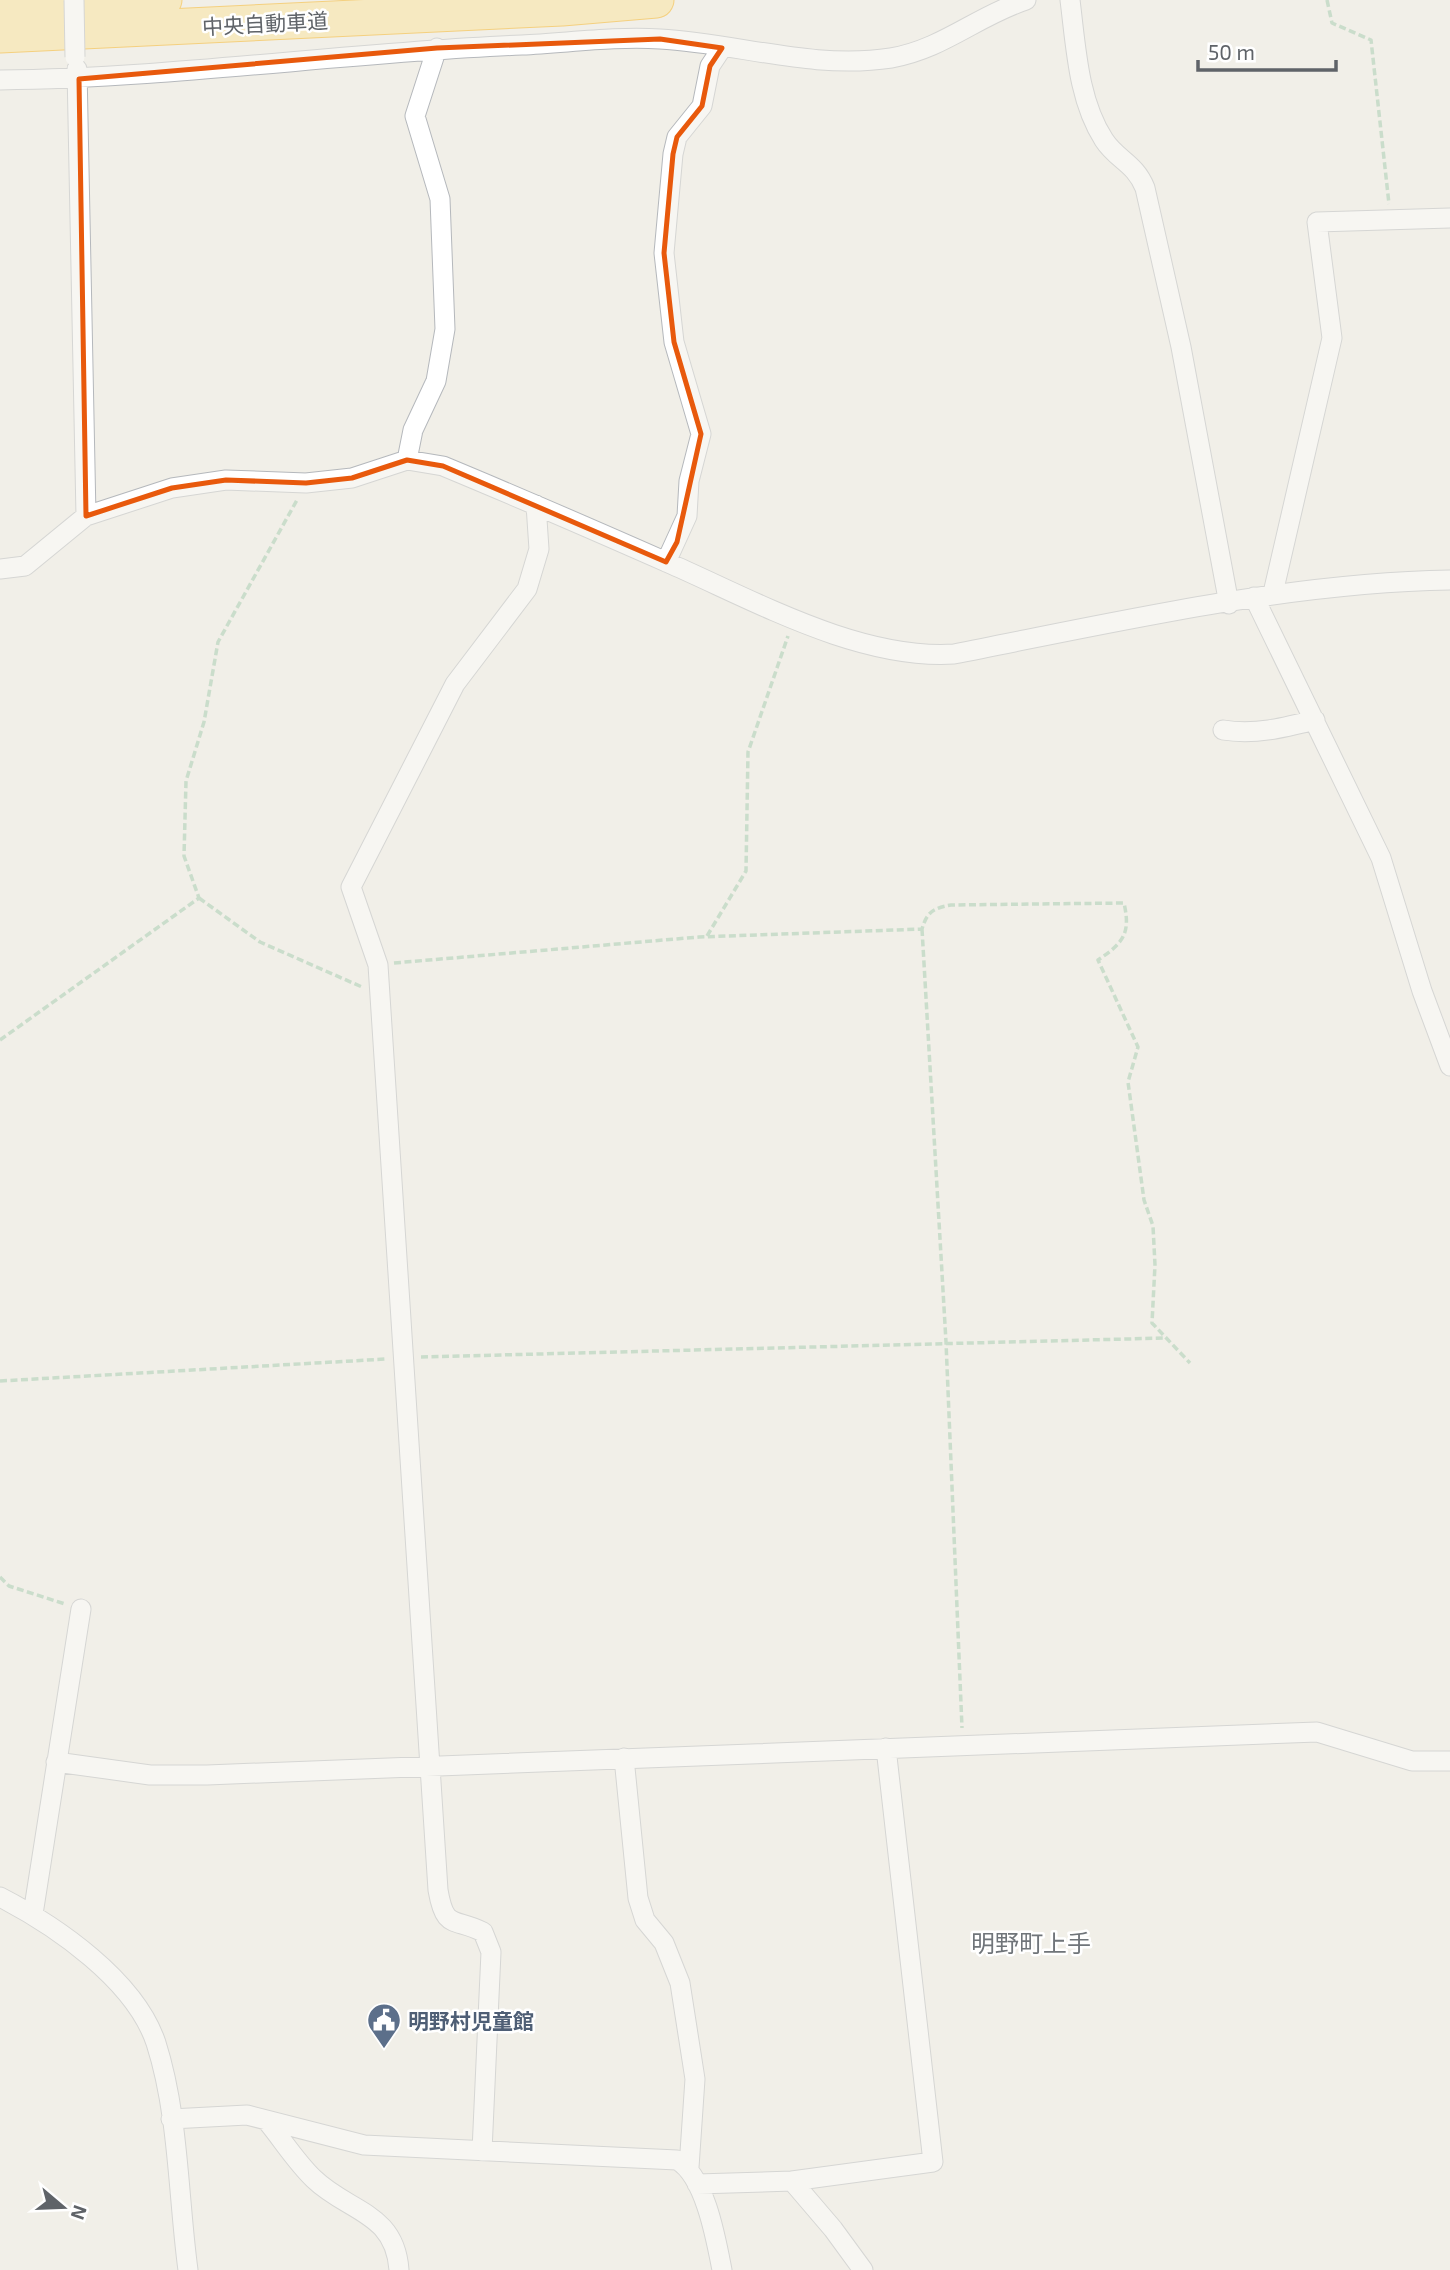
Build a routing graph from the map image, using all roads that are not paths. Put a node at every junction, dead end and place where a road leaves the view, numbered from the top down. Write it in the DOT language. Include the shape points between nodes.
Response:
graph roads {
  1 [pos="74,0"];
  2 [pos="164,0"];
  3 [pos="656,0"];
  4 [pos="1026,0"];
  5 [pos="1070,0"];
  6 [pos="0,7"];
  7 [pos="0,35"];
  8 [pos="437,48"];
  9 [pos="722,48"];
  10 [pos="79,79"];
  11 [pos="0,80"];
  12 [pos="1450,218"];
  13 [pos="407,460"];
  14 [pos="536,505"];
  15 [pos="86,516"];
  16 [pos="666,562"];
  17 [pos="0,569"];
  18 [pos="1450,580"];
  19 [pos="1264,595"];
  20 [pos="1229,604"];
  21 [pos="1315,720"];
  22 [pos="1223,730"];
  23 [pos="1450,1066"];
  24 [pos="81,1609"];
  25 [pos="886,1748"];
  26 [pos="624,1758"];
  27 [pos="1450,1760"];
  28 [pos="56,1762"];
  29 [pos="429,1766"];
  30 [pos="0,1897"];
  31 [pos="33,1914"];
  32 [pos="171,2119"];
  33 [pos="266,2120"];
  34 [pos="482,2151"];
  35 [pos="693,2175"];
  36 [pos="792,2181"];
  37 [pos="188,2270"];
  38 [pos="399,2270"];
  39 [pos="722,2270"];
  40 [pos="863,2270"];
  1 -- 10 [label="street, bridge"];
  2 -- 6 [label="highway"];
  3 -- 7 [label="highway, 中央自動車道"];
  4 -- 9 [label="street" via="935,47 894,57 829,62"];
  5 -- 20 [label="street" via="1091,118 1106,143 1138,171 1145,188 1181,347"];
  8 -- 9 [label="street" via="660,38"];
  8 -- 10 [label="street"];
  8 -- 13 [label="street" via="415,116 440,199 445,329 436,381 413,430"];
  9 -- 16 [label="street" via="710,66 702,106 677,137 673,154 664,253 674,342 701,434 689,481 687,516"];
  10 -- 11 [label="street"];
  10 -- 15 [label="street"];
  12 -- 19 [label="street" via="1317,222 1332,338"];
  13 -- 14 [label="street" via="443,466"];
  13 -- 15 [label="street" via="352,478 306,483 226,480 172,488"];
  14 -- 16 [label="street"];
  14 -- 29 [label="street" via="539,549 527,589 455,684 351,887 378,965"];
  15 -- 17 [label="street" via="25,566"];
  16 -- 20 [label="street" via="849,638 928,656"];
  18 -- 19 [label="street" via="1383,581"];
  19 -- 20 [label="street"];
  19 -- 21 [label="street"];
  21 -- 22 [label="street" via="1269,731"];
  21 -- 23 [label="street" via="1381,858"];
  24 -- 28 [label="street"];
  25 -- 26 [label="street"];
  25 -- 27 [label="street" via="1317,1732 1412,1761"];
  25 -- 36 [label="street" via="933,2162"];
  26 -- 29 [label="street"];
  26 -- 35 [label="street" via="638,1898 680,1983 695,2079"];
  28 -- 29 [label="street" via="162,1775"];
  28 -- 31 [label="street"];
  29 -- 34 [label="street" via="441,1907 457,1925 483,1932 491,1952"];
  30 -- 31 [label="street"];
  31 -- 32 [label="street" via="85,1953 141,2013 156,2043"];
  32 -- 33 [label="street" via="247,2115"];
  32 -- 37 [label="street"];
  33 -- 34 [label="street" via="364,2145"];
  33 -- 38 [label="street" via="315,2180 378,2221 391,2236"];
  34 -- 35 [label="street" via="677,2160"];
  35 -- 36 [label="street"];
  35 -- 39 [label="street" via="715,2234"];
  36 -- 40 [label="street"];
}
